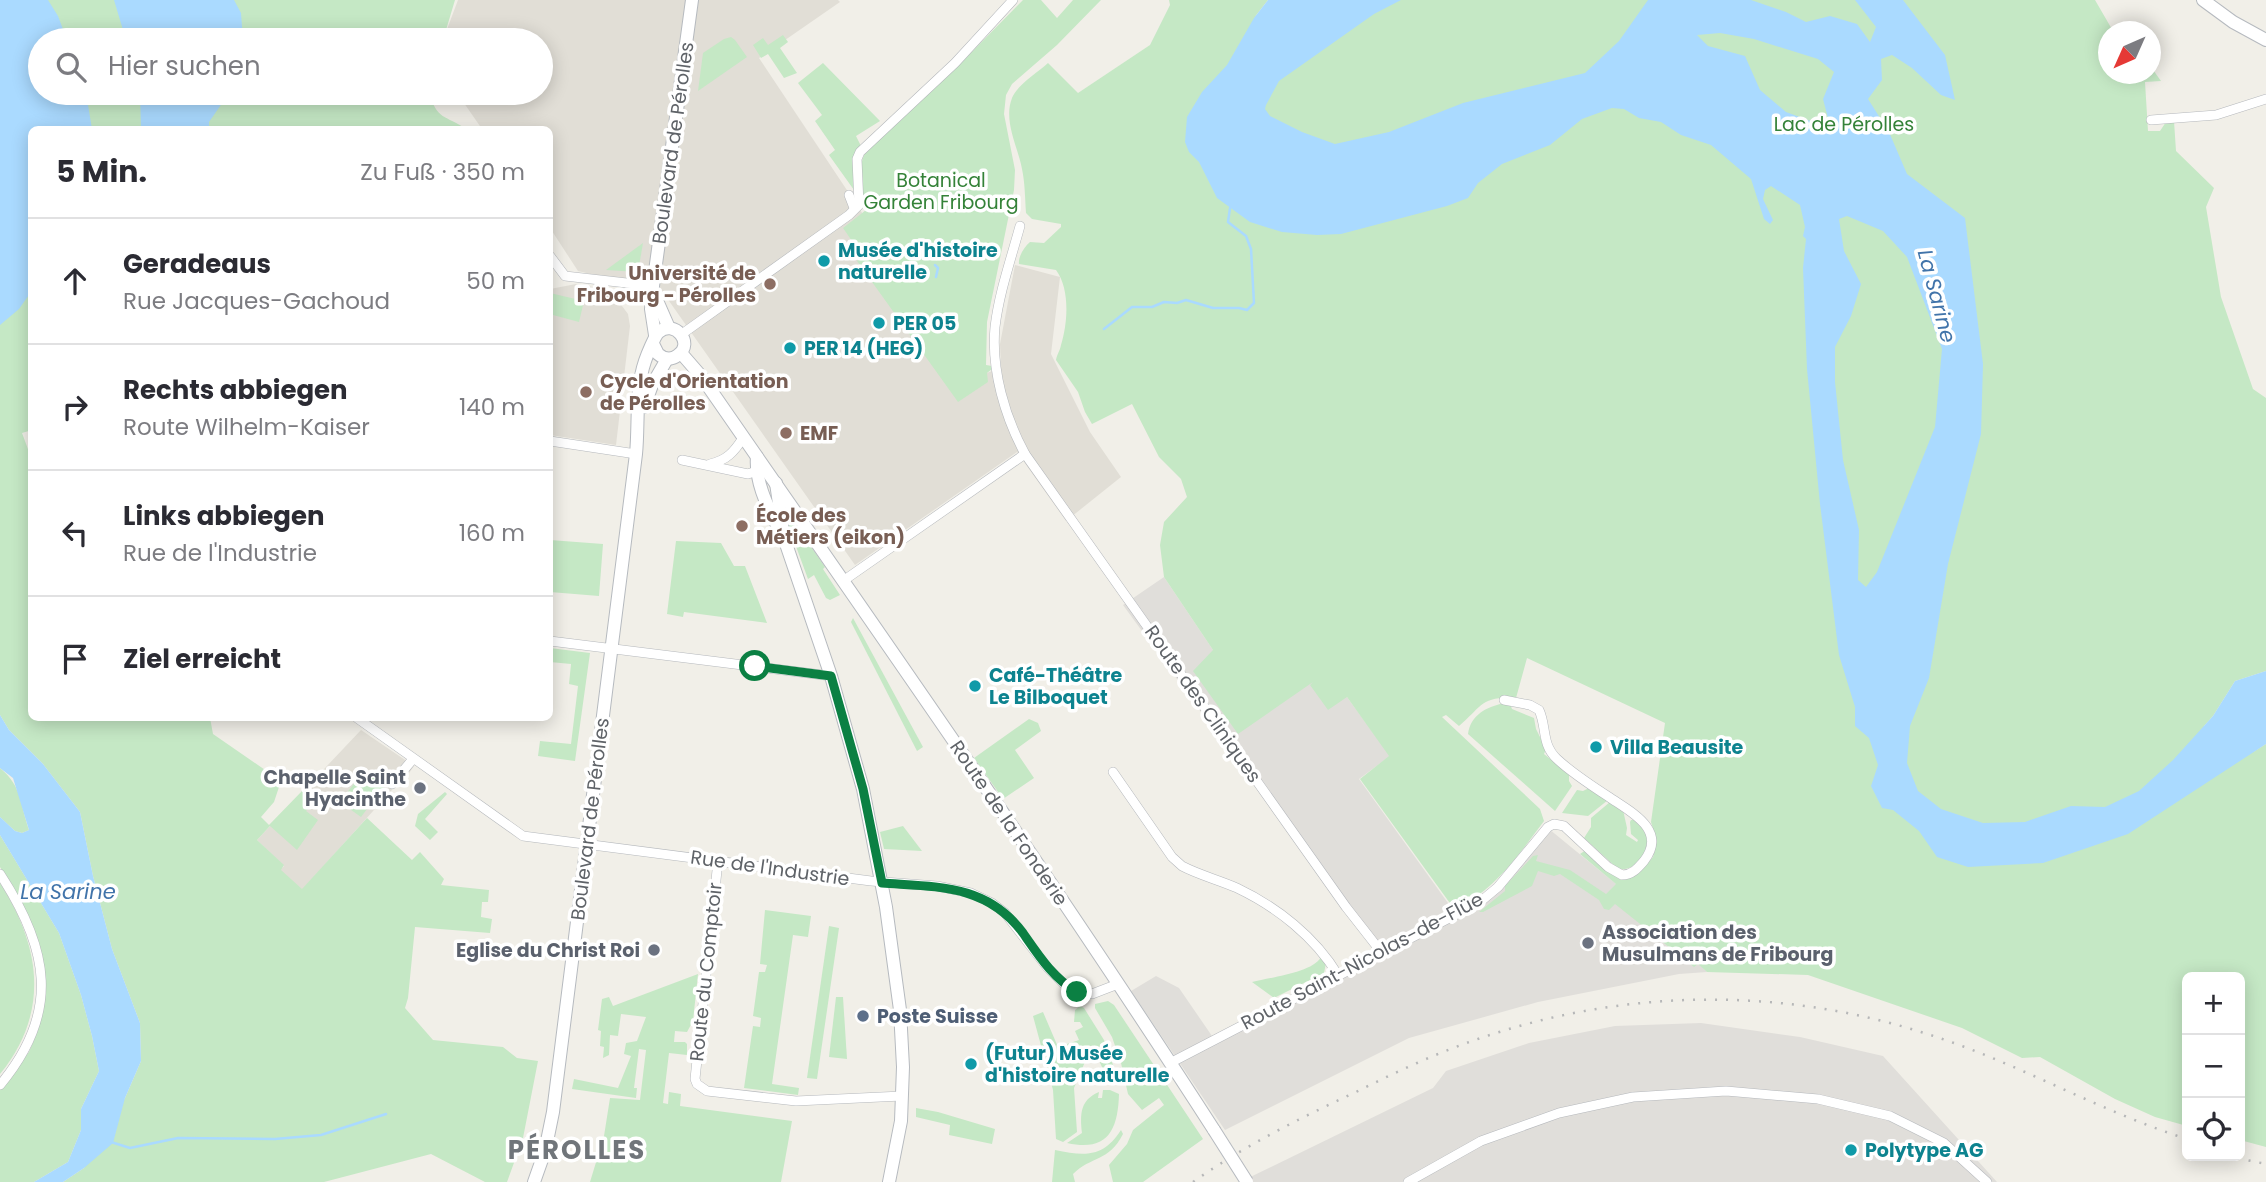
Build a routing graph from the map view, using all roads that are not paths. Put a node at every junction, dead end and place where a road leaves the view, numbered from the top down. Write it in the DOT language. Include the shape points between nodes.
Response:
graph roads {
  1 [pos="692,0"];
  2 [pos="1013,0"];
  3 [pos="2203,0"];
  4 [pos="2266,40"];
  5 [pos="2266,99"];
  6 [pos="2151,120"];
  7 [pos="849,195"];
  8 [pos="854,208"];
  9 [pos="1020,226"];
  10 [pos="553,260"];
  11 [pos="653,286"];
  12 [pos="669,328"];
  13 [pos="681,334"];
  14 [pos="654,340"];
  15 [pos="681,353"];
  16 [pos="667,359"];
  17 [pos="639,428"];
  18 [pos="743,438"];
  19 [pos="553,441"];
  20 [pos="636,454"];
  21 [pos="1025,454"];
  22 [pos="682,460"];
  23 [pos="709,465"];
  24 [pos="761,470"];
  25 [pos="776,483"];
  26 [pos="783,538"];
  27 [pos="843,581"];
  28 [pos="553,641"];
  29 [pos="611,648"];
  30 [pos="831,676"];
  31 [pos="1504,700"];
  32 [pos="361,721"];
  33 [pos="413,759"];
  34 [pos="1112,772"];
  35 [pos="392,784"];
  36 [pos="587,845"];
  37 [pos="718,861"];
  38 [pos="0,874"];
  39 [pos="882,883"];
  40 [pos="1382,953"];
  41 [pos="1338,975"];
  42 [pos="1118,984"];
  43 [pos="1170,1062"];
  44 [pos="0,1085"];
  45 [pos="902,1096"];
  46 [pos="534,1182"];
  47 [pos="889,1182"];
  48 [pos="1247,1182"];
  49 [pos="1408,1182"];
  50 [pos="1987,1182"];
  1 -- 11 [label="main road, Boulevard de Pérolles"];
  2 -- 8 [label="street" via="955,63 860,152 859,205"];
  3 -- 4 [label="main road"];
  5 -- 6 [label="street" via="2216,115"];
  7 -- 8 [label="street"];
  8 -- 13 [label="street" via="796,255"];
  9 -- 21 [label="street, Route des Cliniques" via="996,327 995,360 1009,418"];
  10 -- 11 [label="street" via="565,276"];
  11 -- 12 [label="main road"];
  11 -- 14 [label="main road, Boulevard de Pérolles"];
  12 -- 13 [label="main road"];
  12 -- 14 [label="main road"];
  13 -- 15 [label="main road"];
  14 -- 16 [label="main road" via="658,354"];
  14 -- 17 [label="main road, Boulevard de Pérolles" via="642,370"];
  15 -- 16 [label="main road"];
  15 -- 18 [label="main road, Route de la Fonderie"];
  16 -- 17 [label="main road, Boulevard de Pérolles" via="648,395"];
  17 -- 20 [label="main road, Boulevard de Pérolles"];
  18 -- 23 [label="street" via="732,454"];
  18 -- 24 [label="main road, Route de la Fonderie"];
  19 -- 20 [label="street"];
  20 -- 29 [label="main road, Boulevard de Pérolles"];
  21 -- 27 [label="street"];
  21 -- 40 [label="street, Route des Cliniques"];
  22 -- 23 [label="street"];
  23 -- 24 [label="street" via="748,474"];
  24 -- 25 [label="main road, Route de la Fonderie"];
  24 -- 26 [label="main road"];
  25 -- 26 [label="main road"];
  25 -- 27 [label="main road, Route de la Fonderie"];
  26 -- 30 [label="main road"];
  27 -- 42 [label="main road, Route de la Fonderie"];
  28 -- 29 [label="street"];
  29 -- 30 [label="street"];
  29 -- 36 [label="main road, Boulevard de Pérolles"];
  30 -- 39 [label="main road" via="863,789"];
  31 -- 40 [label="street, Route Saint-Nicolas-de-Flüe" via="1539,710 1545,740 1555,758 1643,822 1651,834 1650,852 1633,873 1622,875 1563,826 1554,824 1480,902"];
  32 -- 33 [label="street, Rue de l'Industrie"];
  33 -- 35 [label="street"];
  33 -- 36 [label="street, Rue de l'Industrie" via="523,836"];
  34 -- 41 [label="street" via="1172,857 1193,872 1262,901 1305,934"];
  36 -- 37 [label="street, Rue de l'Industrie"];
  36 -- 46 [label="main road, Boulevard de Pérolles" via="552,1123"];
  37 -- 39 [label="street, Rue de l'Industrie"];
  37 -- 45 [label="street, Route du Comptoir" via="697,1084 706,1091 796,1101"];
  38 -- 44 [label="street" via="27,923 41,973 34,1031 18,1063"];
  39 -- 42 [label="street, Rue de l'Industrie" via="971,893 1005,912 1064,984 1091,994"];
  39 -- 45 [label="main road" via="900,1010"];
  40 -- 41 [label="street, Route Saint-Nicolas-de-Flüe"];
  41 -- 43 [label="street, Route Saint-Nicolas-de-Flüe"];
  42 -- 43 [label="main road, Route de la Fonderie"];
  43 -- 48 [label="main road, Route de la Fonderie, bridge"];
  45 -- 47 [label="main road"];
  49 -- 50 [label="street" via="1481,1141 1559,1113 1633,1097 1726,1091 1818,1099 1890,1116 1944,1143"];
}
